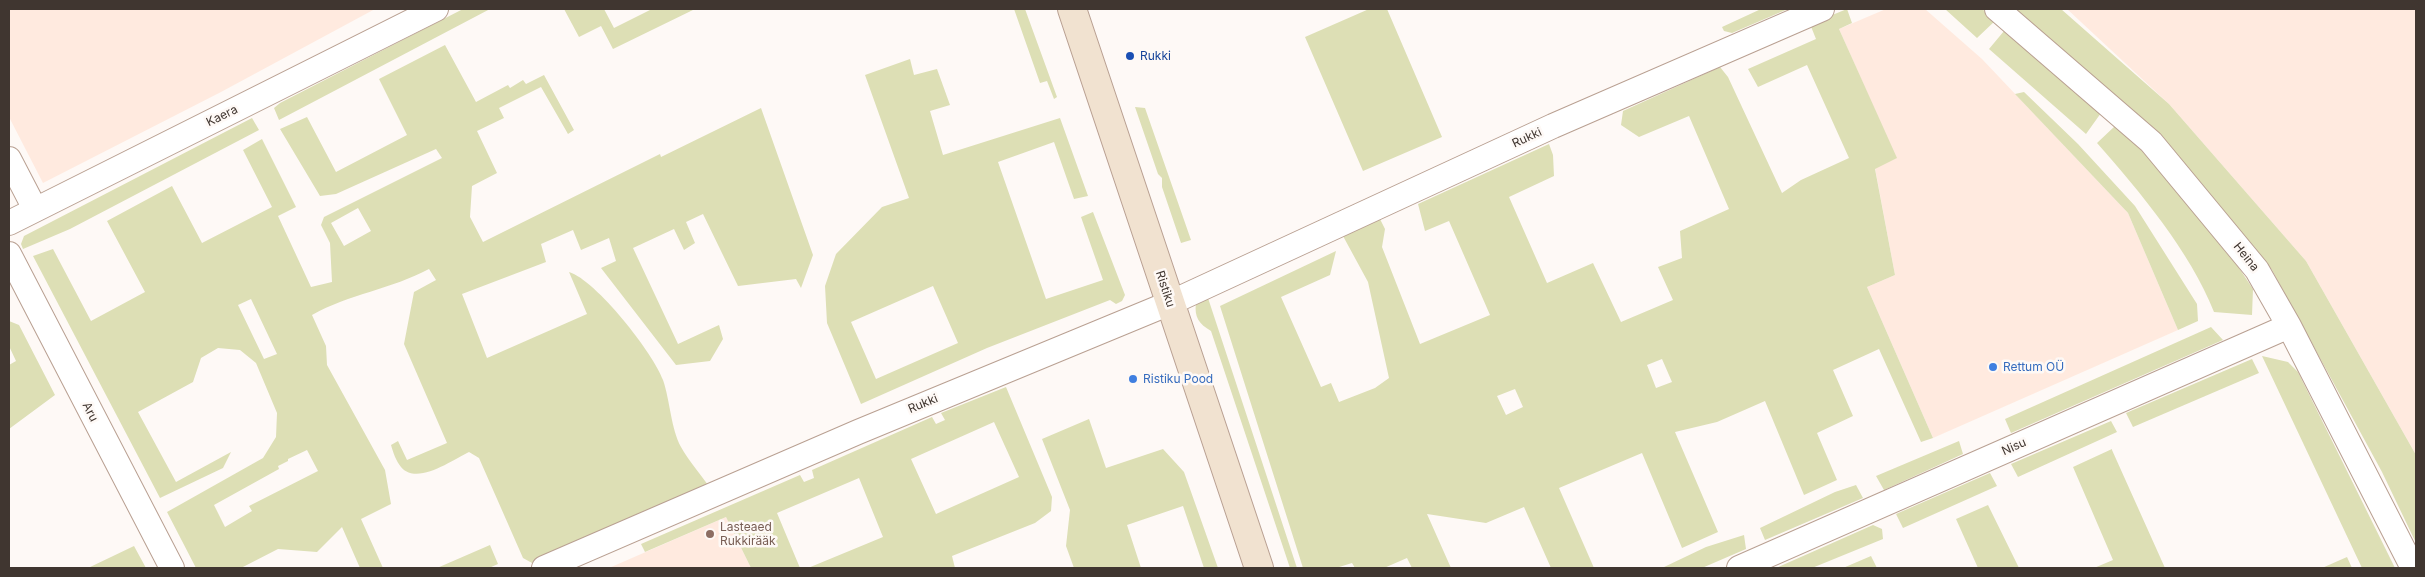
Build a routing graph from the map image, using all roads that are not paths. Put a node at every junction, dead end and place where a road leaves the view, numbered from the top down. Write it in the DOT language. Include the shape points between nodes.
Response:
graph roads {
  1 [pos="436,9"];
  2 [pos="1072,9"];
  3 [pos="1822,9"];
  4 [pos="1997,9"];
  5 [pos="9,159"];
  6 [pos="35,209"];
  7 [pos="9,223"];
  8 [pos="9,254"];
  9 [pos="1170,303"];
  10 [pos="2290,326"];
  11 [pos="172,568"];
  12 [pos="544,568"];
  13 [pos="1259,568"];
  14 [pos="1739,568"];
  15 [pos="2413,568"];
  1 -- 6 [label="street, Kaera"];
  2 -- 9 [label="street, Ristiku"];
  3 -- 9 [label="street, Rukki" via="1553,126"];
  4 -- 10 [label="street, Heina" via="2151,142 2257,270"];
  5 -- 6 [label="street"];
  6 -- 7 [label="street, Kaera"];
  8 -- 11 [label="street, Aru"];
  9 -- 12 [label="street, Rukki" via="858,432"];
  9 -- 13 [label="street, Ristiku"];
  10 -- 14 [label="street, Nisu"];
  10 -- 15 [label="street, Heina"];
}
